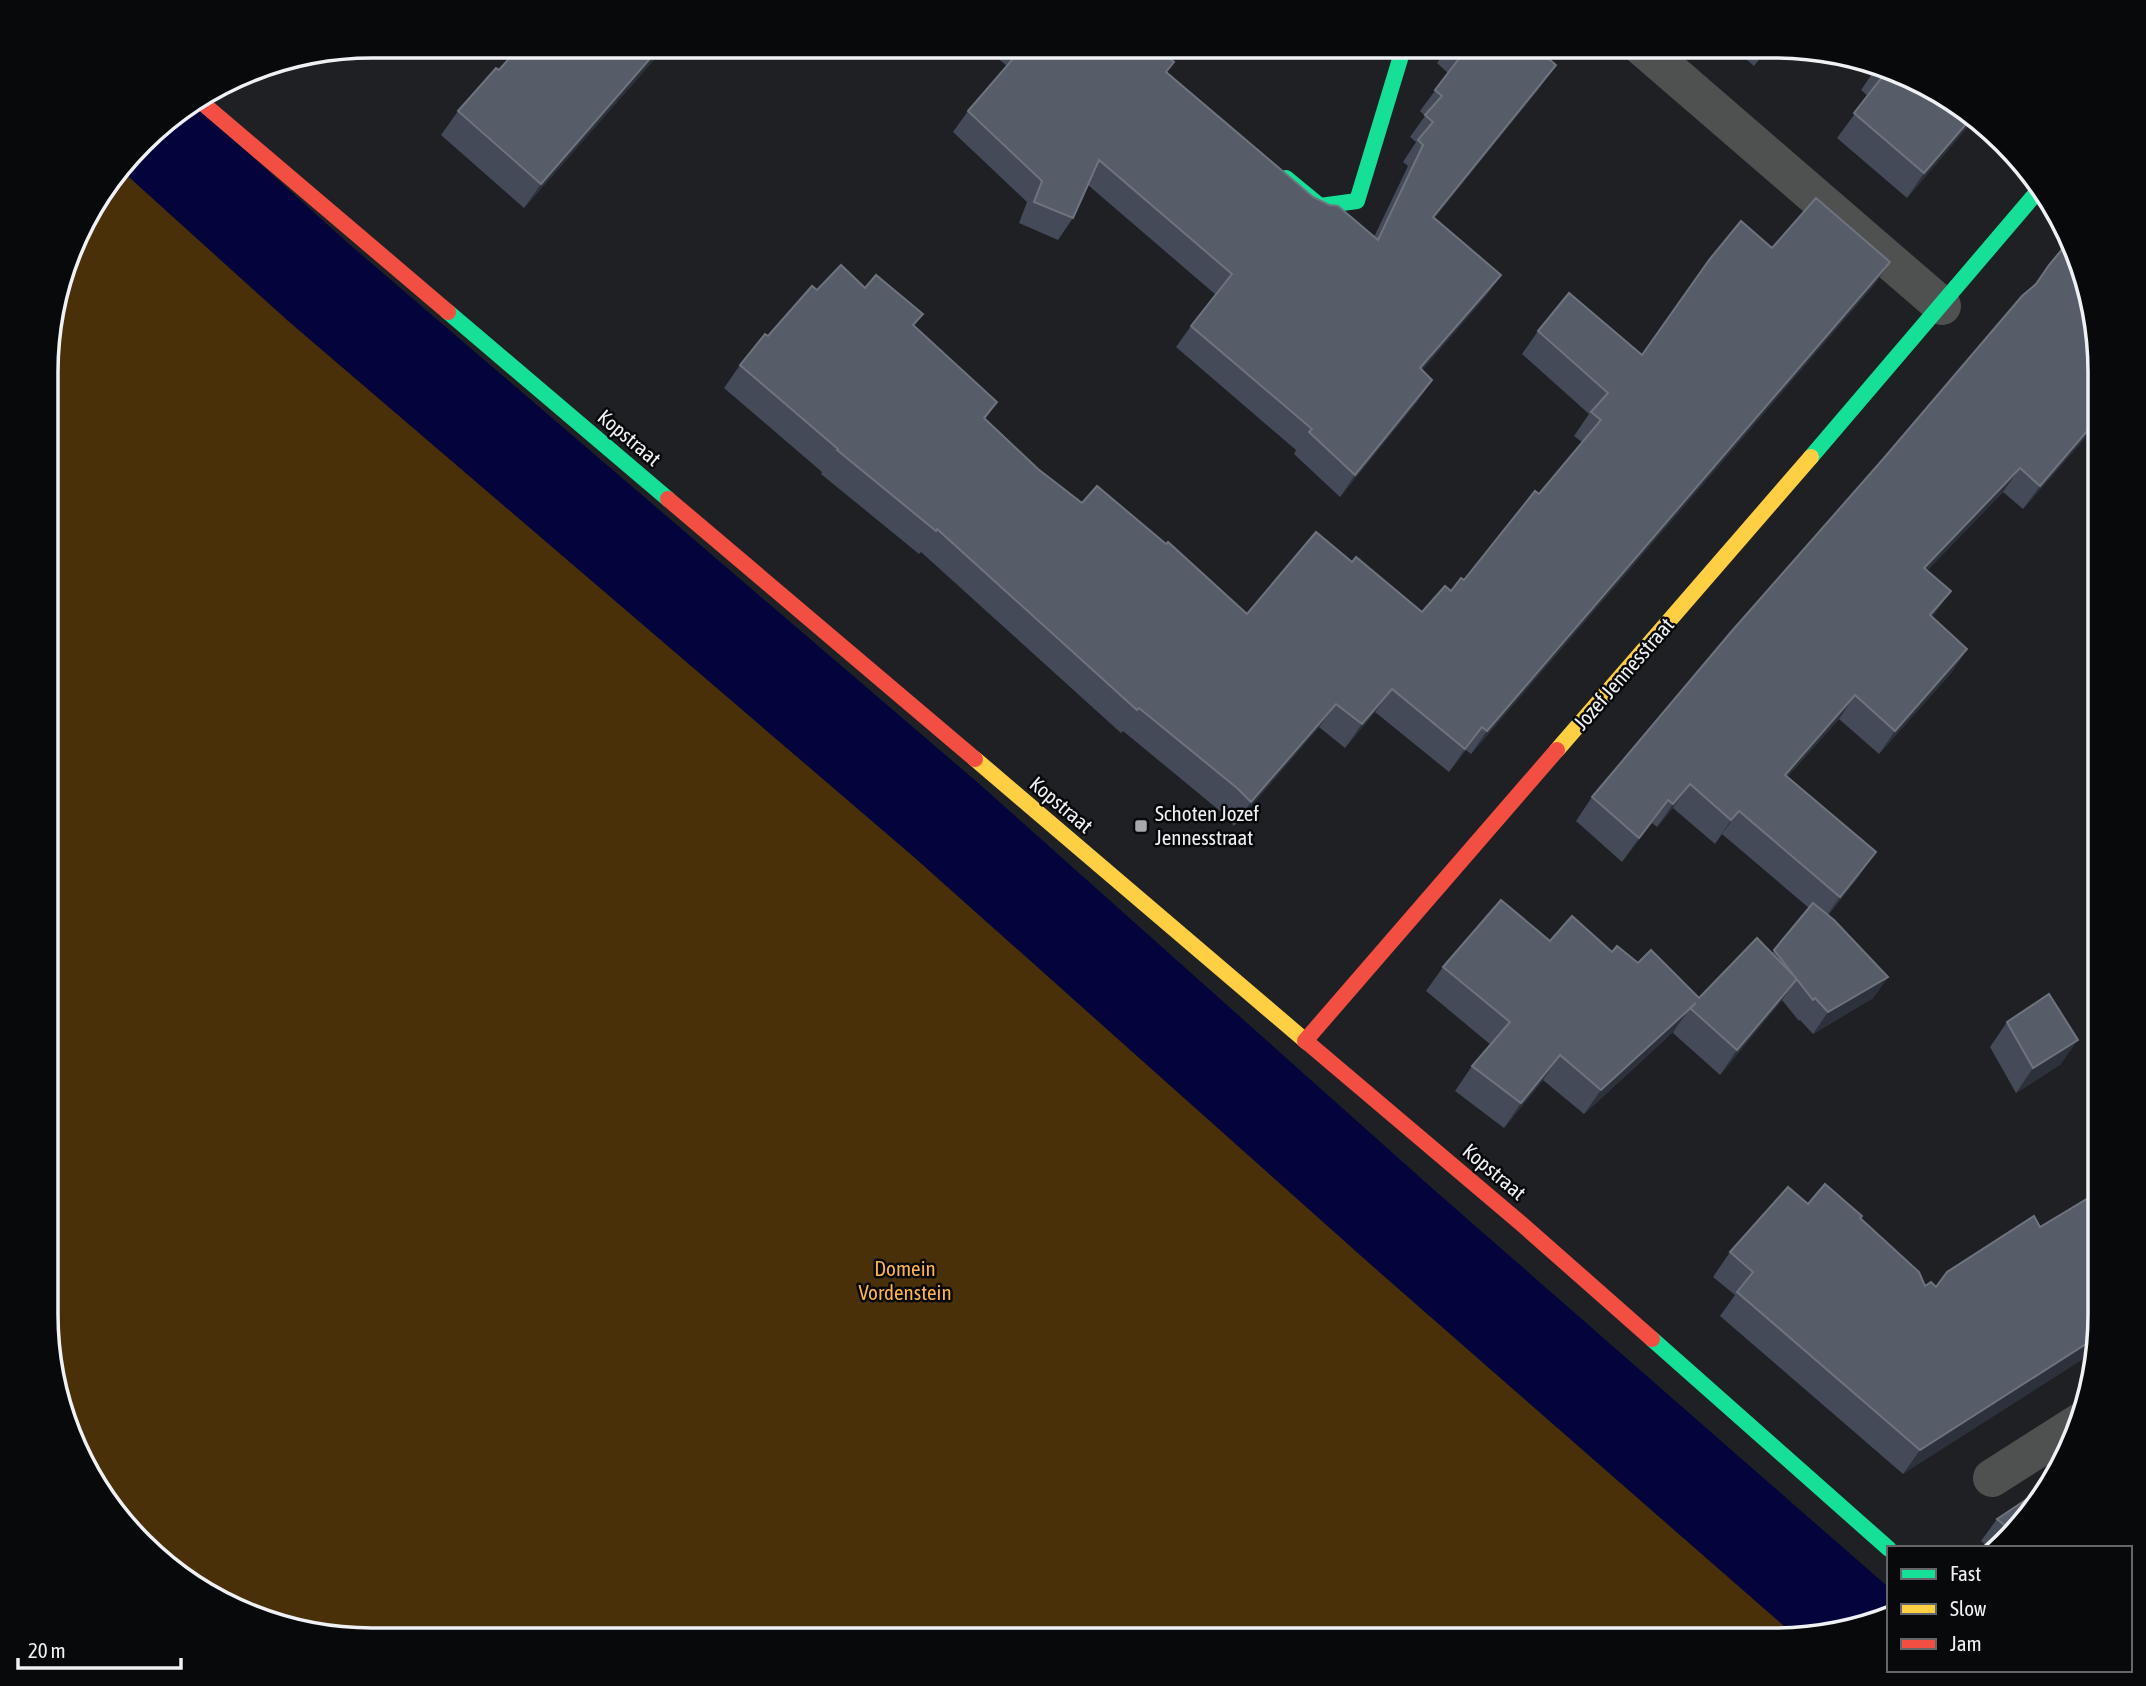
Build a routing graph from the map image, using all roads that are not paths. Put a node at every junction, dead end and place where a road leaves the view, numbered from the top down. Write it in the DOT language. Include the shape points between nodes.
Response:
graph roads {
  1 [pos="1400,58"];
  2 [pos="1655,58"];
  3 [pos="206,106"];
  4 [pos="1275,169"];
  5 [pos="2034,196"];
  6 [pos="1942,306"];
  7 [pos="1305,1041"];
  8 [pos="2065,1432"];
  9 [pos="1992,1478"];
  10 [pos="1887,1547"];
  1 -- 4 [label="main road" via="1357,201 1320,206"];
  2 -- 6 [label="street"];
  3 -- 7 [label="main road, Kopstraat"];
  5 -- 6 [label="main road, Jozef Jennesstraat"];
  6 -- 7 [label="main road, Jozef Jennesstraat"];
  7 -- 10 [label="main road, Kopstraat" via="1524,1226"];
  8 -- 9 [label="street"];
}
